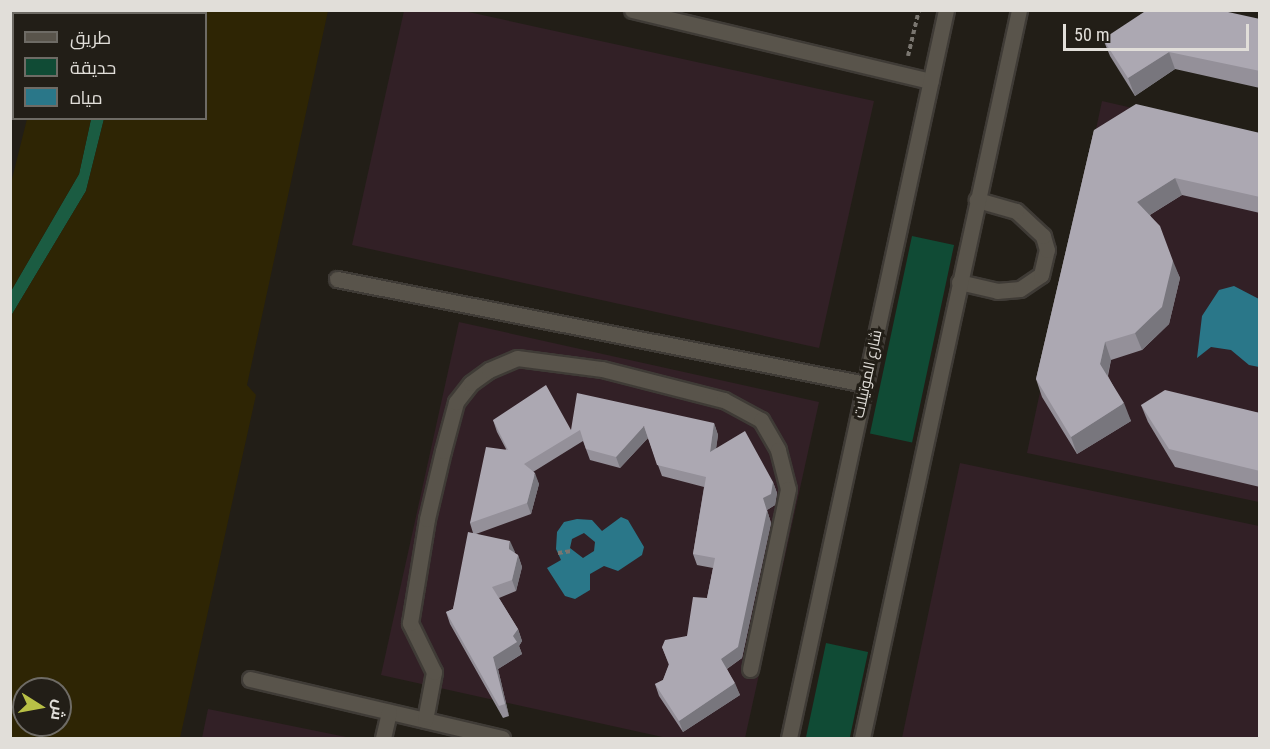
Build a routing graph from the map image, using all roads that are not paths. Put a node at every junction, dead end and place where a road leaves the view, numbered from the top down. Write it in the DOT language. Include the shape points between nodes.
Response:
graph roads {
  1 [pos="632,10"];
  2 [pos="946,10"];
  3 [pos="1018,10"];
  4 [pos="931,81"];
  5 [pos="977,200"];
  6 [pos="337,279"];
  7 [pos="959,282"];
  8 [pos="866,384"];
  9 [pos="750,669"];
  10 [pos="250,679"];
  11 [pos="389,712"];
  12 [pos="425,720"];
  13 [pos="382,738"];
  14 [pos="502,738"];
  15 [pos="789,738"];
  16 [pos="862,738"];
  1 -- 4 [label="street"];
  2 -- 4 [label="street, شارع الموتيلات"];
  3 -- 5 [label="street"];
  4 -- 8 [label="street, شارع الموتيلات"];
  5 -- 7 [label="street"];
  5 -- 7 [label="street" via="1016,211 1029,220 1043,236 1047,250 1041,274 1020,289 997,291"];
  6 -- 8 [label="street"];
  7 -- 16 [label="street"];
  8 -- 15 [label="street, شارع الموتيلات"];
  9 -- 12 [label="street" via="788,489 778,450 761,420 724,400 602,369 517,358 489,370 466,389 456,402 443,451 410,623 434,672"];
  10 -- 11 [label="street"];
  11 -- 12 [label="street"];
  11 -- 13 [label="street"];
  12 -- 14 [label="street"];
}
